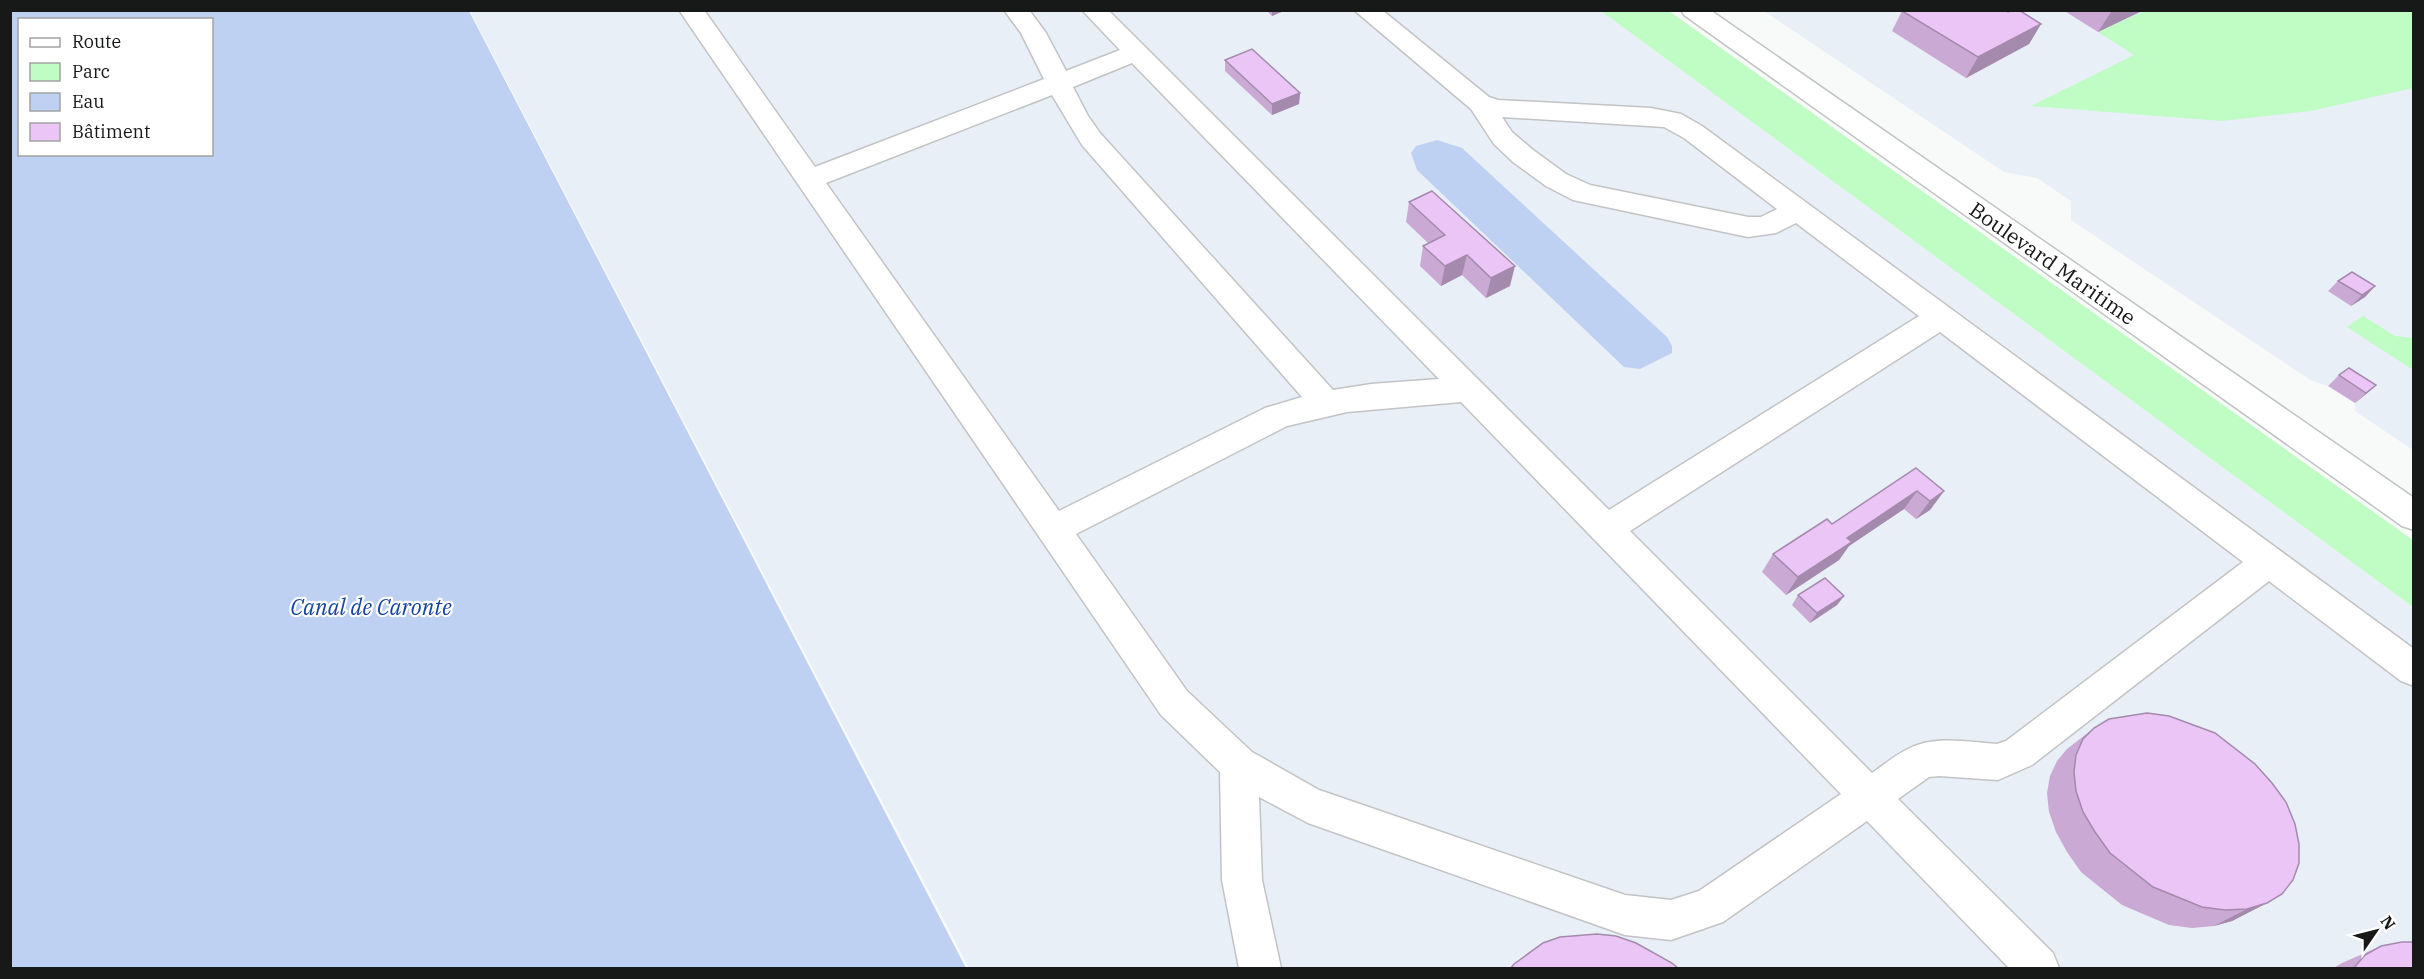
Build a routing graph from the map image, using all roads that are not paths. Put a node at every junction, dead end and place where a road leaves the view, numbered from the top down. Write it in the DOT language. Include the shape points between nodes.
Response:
graph roads {
  1 [pos="691,10"];
  2 [pos="1016,10"];
  3 [pos="1094,10"];
  4 [pos="1366,10"];
  5 [pos="1693,10"];
  6 [pos="1136,53"];
  7 [pos="1060,82"];
  8 [pos="1480,103"];
  9 [pos="809,180"];
  10 [pos="1798,210"];
  11 [pos="1940,317"];
  12 [pos="1469,390"];
  13 [pos="1326,403"];
  14 [pos="2414,516"];
  15 [pos="1606,529"];
  16 [pos="1053,530"];
  17 [pos="2268,562"];
  18 [pos="2414,670"];
  19 [pos="1239,765"];
  20 [pos="1868,796"];
  21 [pos="1260,969"];
  22 [pos="2038,969"];
  1 -- 9 [label="street"];
  2 -- 7 [label="street" via="1030,25"];
  3 -- 6 [label="street"];
  4 -- 8 [label="street"];
  5 -- 14 [label="street, Boulevard Maritime"];
  6 -- 7 [label="street"];
  6 -- 12 [label="street"];
  7 -- 9 [label="street"];
  7 -- 13 [label="street" via="1071,109 1091,139"];
  8 -- 10 [label="street" via="1496,108 1672,120"];
  8 -- 10 [label="street" via="1503,138 1523,156 1556,180 1583,193 1748,227 1766,226"];
  9 -- 16 [label="street"];
  10 -- 11 [label="street"];
  11 -- 15 [label="street"];
  11 -- 17 [label="street"];
  12 -- 13 [label="street"];
  12 -- 15 [label="street"];
  13 -- 16 [label="street" via="1276,417"];
  15 -- 20 [label="street"];
  16 -- 19 [label="street" via="1174,703"];
  17 -- 18 [label="street"];
  17 -- 20 [label="street" via="2019,753 1998,762 1921,760"];
  19 -- 20 [label="street" via="1308,806 1625,915 1671,920 1709,908"];
  19 -- 21 [label="street" via="1242,880"];
  20 -- 22 [label="street"];
}
